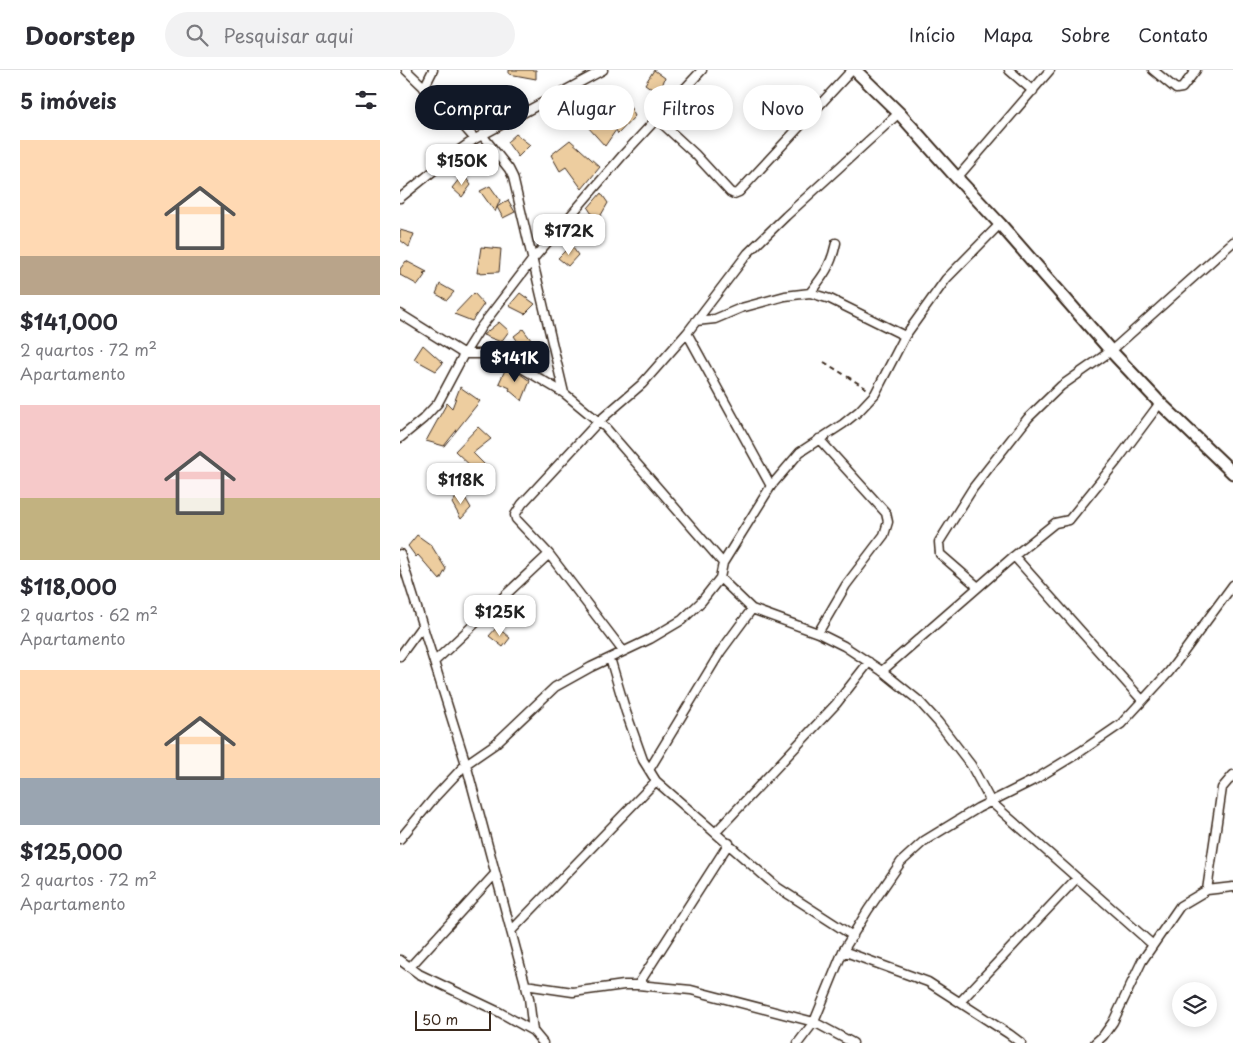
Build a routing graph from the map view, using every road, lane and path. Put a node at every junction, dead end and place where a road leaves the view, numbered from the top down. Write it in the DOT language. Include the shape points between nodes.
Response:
graph roads {
  1 [pos="406,70"];
  2 [pos="433,70"];
  3 [pos="603,70"];
  4 [pos="702,70"];
  5 [pos="854,70"];
  6 [pos="1009,70"];
  7 [pos="1050,70"];
  8 [pos="1153,70"];
  9 [pos="1196,70"];
  10 [pos="421,85"];
  11 [pos="426,85"];
  12 [pos="688,85"];
  13 [pos="1033,91"];
  14 [pos="899,113"];
  15 [pos="471,130"];
  16 [pos="646,130"];
  17 [pos="670,130"];
  18 [pos="479,137"];
  19 [pos="957,178"];
  20 [pos="400,198"];
  21 [pos="1000,224"];
  22 [pos="1233,242"];
  23 [pos="836,243"];
  24 [pos="533,259"];
  25 [pos="810,293"];
  26 [pos="400,314"];
  27 [pos="696,320"];
  28 [pos="687,333"];
  29 [pos="905,336"];
  30 [pos="1112,351"];
  31 [pos="464,354"];
  32 [pos="824,362"];
  33 [pos="564,393"];
  34 [pos="875,394"];
  35 [pos="1160,403"];
  36 [pos="598,422"];
  37 [pos="400,438"];
  38 [pos="818,439"];
  39 [pos="1233,473"];
  40 [pos="771,486"];
  41 [pos="400,554"];
  42 [pos="549,554"];
  43 [pos="1014,556"];
  44 [pos="723,563"];
  45 [pos="402,575"];
  46 [pos="720,578"];
  47 [pos="1233,585"];
  48 [pos="978,587"];
  49 [pos="752,609"];
  50 [pos="422,626"];
  51 [pos="818,633"];
  52 [pos="623,651"];
  53 [pos="400,656"];
  54 [pos="610,658"];
  55 [pos="434,662"];
  56 [pos="868,662"];
  57 [pos="882,671"];
  58 [pos="1142,700"];
  59 [pos="466,764"];
  60 [pos="649,770"];
  61 [pos="1233,775"];
  62 [pos="656,781"];
  63 [pos="991,802"];
  64 [pos="716,832"];
  65 [pos="400,839"];
  66 [pos="729,843"];
  67 [pos="495,874"];
  68 [pos="1076,879"];
  69 [pos="1233,887"];
  70 [pos="1207,890"];
  71 [pos="511,931"];
  72 [pos="853,936"];
  73 [pos="1153,945"];
  74 [pos="844,950"];
  75 [pos="400,960"];
  76 [pos="410,967"];
  77 [pos="525,985"];
  78 [pos="638,985"];
  79 [pos="960,1002"];
  80 [pos="814,1022"];
  81 [pos="533,1032"];
  82 [pos="543,1043"];
  83 [pos="798,1043"];
  84 [pos="853,1043"];
  85 [pos="1021,1043"];
  86 [pos="1095,1043"];
  1 -- 10 [label="street"];
  2 -- 11 [label="street"];
  3 -- 18 [label="street"];
  4 -- 12 [label="street"];
  5 -- 14 [label="street"];
  5 -- 17 [label="street" via="734,194"];
  6 -- 13 [label="street"];
  7 -- 13 [label="street"];
  8 -- 9 [label="street" via="1176,89 1182,88"];
  13 -- 19 [label="street"];
  14 -- 19 [label="street"];
  14 -- 27 [label="street" via="748,253"];
  15 -- 18 [label="street"];
  16 -- 24 [label="street"];
  18 -- 20 [label="street"];
  18 -- 24 [label="street" via="513,177"];
  19 -- 21 [label="street"];
  21 -- 29 [label="street" via="946,279"];
  21 -- 30 [label="street"];
  22 -- 30 [label="street"];
  23 -- 25 [label="street" via="827,272"];
  24 -- 31 [label="street"];
  24 -- 33 [label="street"];
  25 -- 27 [label="street" via="741,308 715,319"];
  25 -- 29 [label="street" via="830,299"];
  26 -- 31 [label="street"];
  27 -- 28 [label="street"];
  28 -- 36 [label="street" via="642,384"];
  28 -- 40 [label="street"];
  29 -- 34 [label="street"];
  30 -- 35 [label="street"];
  30 -- 48 [label="street" via="1061,386 1028,418 973,488 939,542 940,554"];
  31 -- 33 [label="street" via="498,354"];
  31 -- 37 [label="street" via="438,403"];
  32 -- 34 [label="path"];
  33 -- 36 [label="street"];
  34 -- 38 [label="street" via="851,418"];
  35 -- 39 [label="street"];
  35 -- 43 [label="street" via="1069,520 1055,523"];
  36 -- 42 [label="street" via="515,514"];
  36 -- 44 [label="street"];
  38 -- 40 [label="street" via="800,452"];
  38 -- 51 [label="street" via="886,512 888,522 884,535 846,585"];
  40 -- 44 [label="street"];
  41 -- 45 [label="street"];
  42 -- 52 [label="street"];
  42 -- 55 [label="street"];
  43 -- 48 [label="street"];
  43 -- 58 [label="street"];
  44 -- 46 [label="street"];
  45 -- 50 [label="street"];
  46 -- 49 [label="street"];
  46 -- 52 [label="street" via="682,620"];
  47 -- 58 [label="street" via="1169,672"];
  48 -- 57 [label="street"];
  49 -- 51 [label="street"];
  49 -- 60 [label="street" via="721,651"];
  50 -- 53 [label="street"];
  50 -- 55 [label="street"];
  51 -- 56 [label="street"];
  52 -- 54 [label="street"];
  54 -- 59 [label="street" via="555,687 495,744"];
  54 -- 60 [label="street" via="626,712"];
  55 -- 59 [label="street"];
  56 -- 57 [label="street"];
  56 -- 64 [label="street" via="836,704"];
  57 -- 63 [label="street" via="918,700 938,722 971,765"];
  58 -- 63 [label="street" via="1121,724 1080,752"];
  59 -- 65 [label="street"];
  59 -- 67 [label="street"];
  60 -- 62 [label="street"];
  61 -- 70 [label="street" via="1222,788"];
  62 -- 64 [label="street"];
  62 -- 71 [label="street"];
  63 -- 68 [label="street"];
  63 -- 72 [label="street" via="924,841 901,862"];
  64 -- 66 [label="street"];
  66 -- 72 [label="street" via="777,887"];
  66 -- 78 [label="street"];
  67 -- 71 [label="street"];
  67 -- 76 [label="street"];
  68 -- 73 [label="street"];
  68 -- 79 [label="street"];
  69 -- 70 [label="street"];
  70 -- 73 [label="street" via="1180,906"];
  71 -- 77 [label="street"];
  72 -- 74 [label="street"];
  73 -- 86 [label="street" via="1113,1022"];
  74 -- 79 [label="street" via="928,982"];
  74 -- 80 [label="street"];
  75 -- 76 [label="street"];
  76 -- 81 [label="street"];
  77 -- 78 [label="street" via="573,992"];
  77 -- 81 [label="street"];
  78 -- 80 [label="street" via="691,990"];
  79 -- 85 [label="street"];
  80 -- 83 [label="street"];
  80 -- 84 [label="street"];
  81 -- 82 [label="street"];
}
